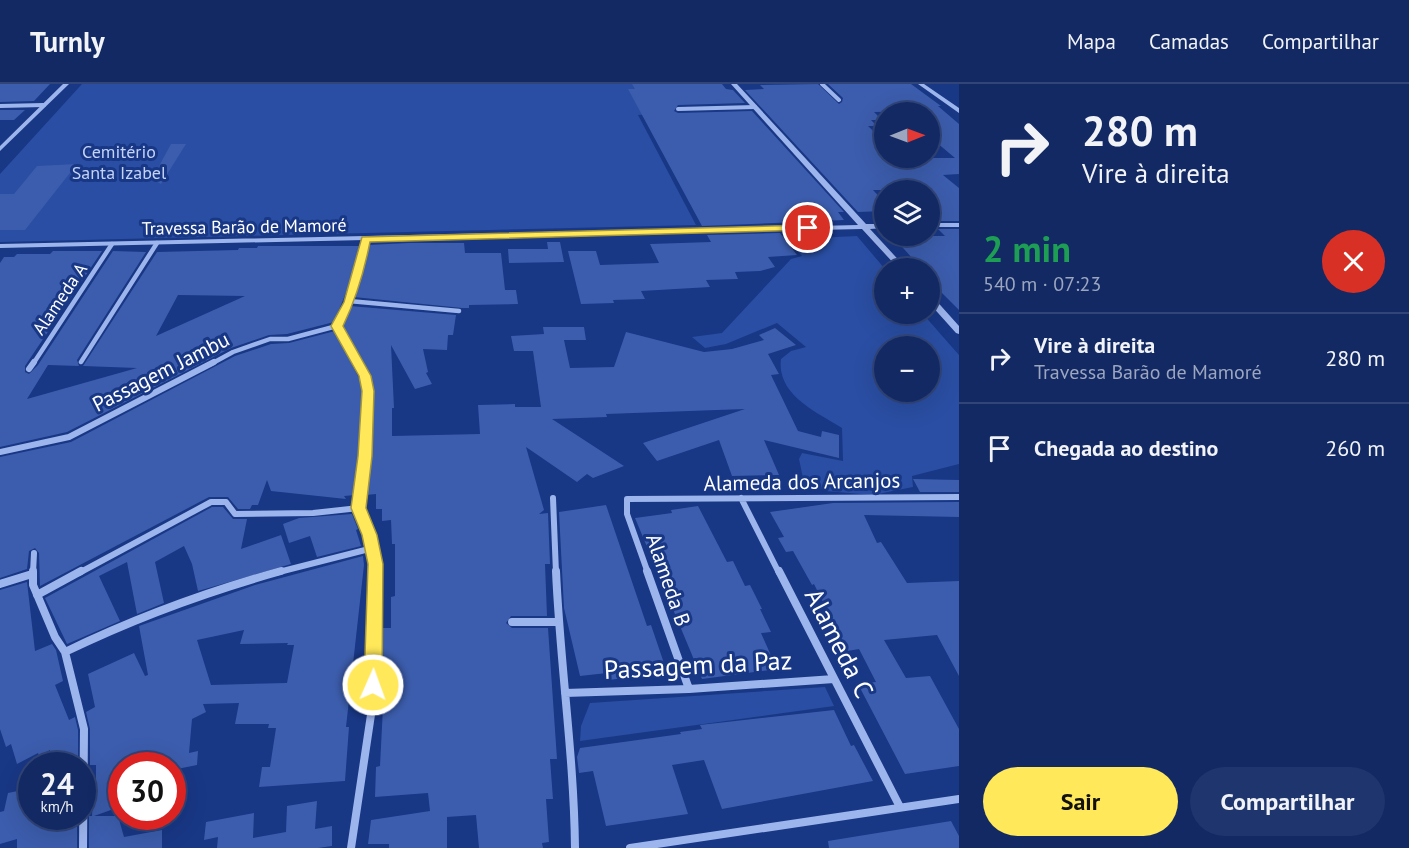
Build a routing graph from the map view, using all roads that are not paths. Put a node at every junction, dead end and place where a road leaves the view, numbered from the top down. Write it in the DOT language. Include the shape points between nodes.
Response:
graph roads {
  1 [pos="66,84"];
  2 [pos="734,84"];
  3 [pos="822,84"];
  4 [pos="921,84"];
  5 [pos="839,100"];
  6 [pos="44,105"];
  7 [pos="0,106"];
  8 [pos="755,107"];
  9 [pos="678,109"];
  10 [pos="959,111"];
  11 [pos="0,149"];
  12 [pos="940,225"];
  13 [pos="864,226"];
  14 [pos="874,226"];
  15 [pos="958,226"];
  16 [pos="365,239"];
  17 [pos="157,243"];
  18 [pos="112,244"];
  19 [pos="0,246"];
  20 [pos="893,258"];
  21 [pos="349,302"];
  22 [pos="940,310"];
  23 [pos="459,311"];
  24 [pos="337,326"];
  25 [pos="959,331"];
  26 [pos="81,362"];
  27 [pos="29,369"];
  28 [pos="0,452"];
  29 [pos="959,497"];
  30 [pos="554,498"];
  31 [pos="741,498"];
  32 [pos="645,500"];
  33 [pos="359,508"];
  34 [pos="373,548"];
  35 [pos="34,553"];
  36 [pos="32,574"];
  37 [pos="0,584"];
  38 [pos="37,596"];
  39 [pos="512,622"];
  40 [pos="558,622"];
  41 [pos="65,652"];
  42 [pos="834,679"];
  43 [pos="689,689"];
  44 [pos="565,693"];
  45 [pos="959,799"];
  46 [pos="900,807"];
  47 [pos="83,848"];
  48 [pos="351,848"];
  49 [pos="574,848"];
  50 [pos="630,848"];
  1 -- 6 [label="street"];
  2 -- 8 [label="street"];
  3 -- 5 [label="street"];
  4 -- 10 [label="street"];
  6 -- 7 [label="street"];
  6 -- 11 [label="street"];
  8 -- 9 [label="street"];
  8 -- 13 [label="street"];
  12 -- 15 [label="street"];
  13 -- 14 [label="street, Travessa Barão de Mamoré"];
  13 -- 16 [label="street, Travessa Barão de Mamoré"];
  13 -- 20 [label="street"];
  16 -- 17 [label="street, Travessa Barão de Mamoré"];
  16 -- 21 [label="street"];
  17 -- 18 [label="street, Travessa Barão de Mamoré"];
  17 -- 26 [label="street"];
  18 -- 19 [label="street, Travessa Barão de Mamoré"];
  18 -- 27 [label="street, Alameda A"];
  21 -- 23 [label="street"];
  21 -- 24 [label="street"];
  22 -- 25 [label="street"];
  24 -- 28 [label="street, Passagem Jambu" via="288,339 270,339 233,352 69,437"];
  24 -- 33 [label="street" via="367,383"];
  29 -- 31 [label="street, Alameda dos Arcanjos"];
  30 -- 40 [label="street"];
  31 -- 32 [label="street, Alameda dos Arcanjos"];
  31 -- 42 [label="street, Alameda C"];
  32 -- 43 [label="street, Alameda B" via="627,499 627,514"];
  33 -- 34 [label="street"];
  33 -- 38 [label="street" via="235,514 226,502 211,502"];
  34 -- 41 [label="street" via="192,597 141,615"];
  34 -- 48 [label="street" via="376,591 372,708"];
  35 -- 36 [label="street"];
  36 -- 37 [label="street"];
  36 -- 38 [label="street"];
  38 -- 41 [label="street"];
  39 -- 40 [label="street"];
  40 -- 44 [label="street"];
  41 -- 47 [label="street" via="84,729"];
  42 -- 43 [label="street, Passagem da Paz"];
  42 -- 46 [label="street, Alameda C"];
  43 -- 44 [label="street, Passagem da Paz"];
  44 -- 49 [label="street" via="574,785"];
  45 -- 46 [label="street"];
  46 -- 50 [label="street"];
}
